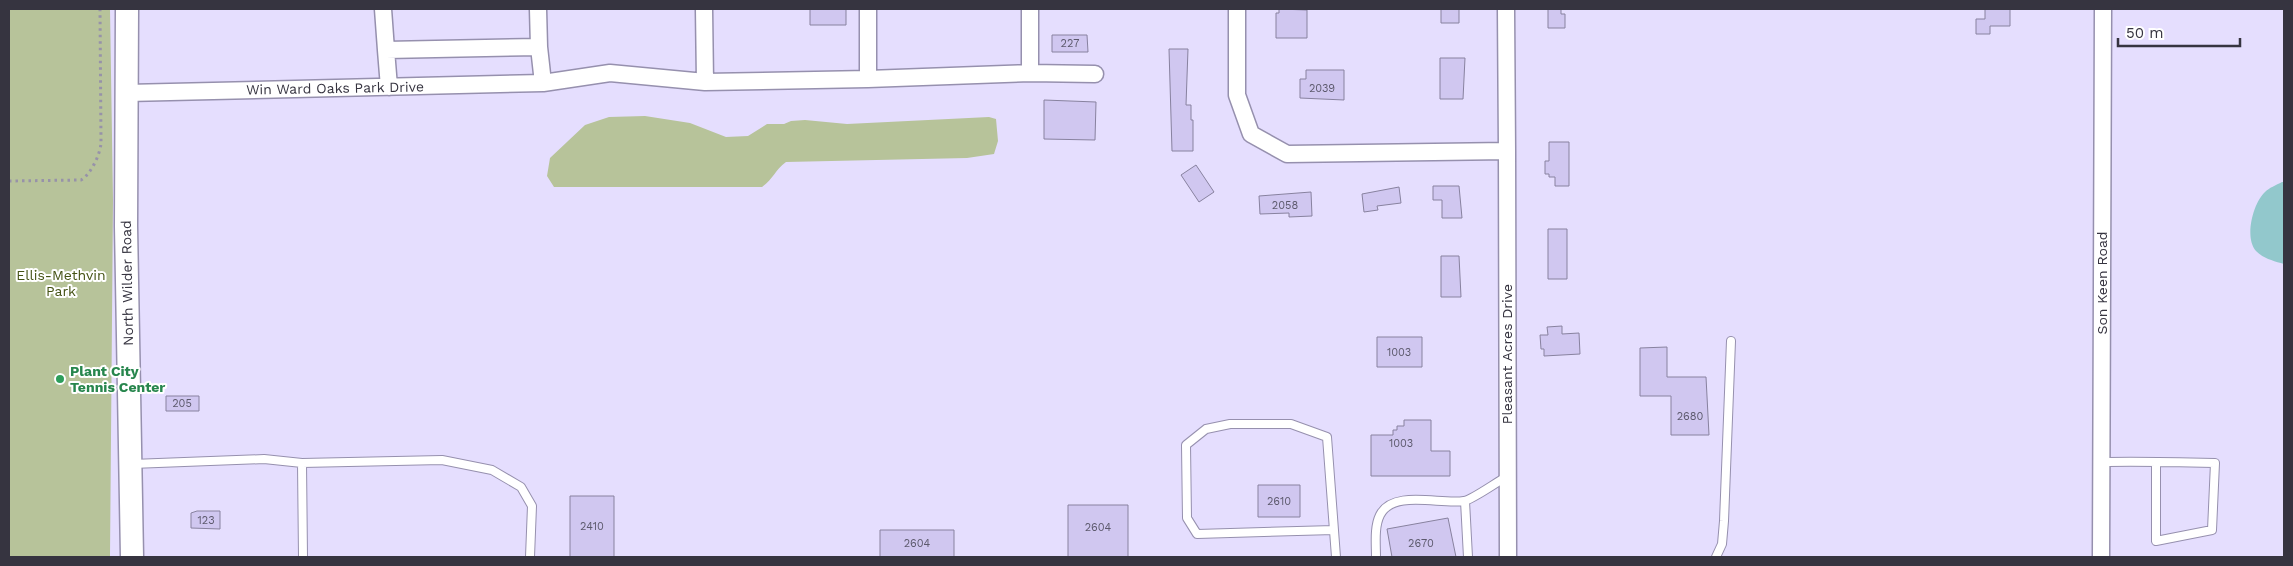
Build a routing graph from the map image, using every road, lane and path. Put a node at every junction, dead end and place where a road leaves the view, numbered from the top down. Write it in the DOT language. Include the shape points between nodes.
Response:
graph roads {
  1 [pos="100,9"];
  2 [pos="127,9"];
  3 [pos="383,9"];
  4 [pos="538,9"];
  5 [pos="704,9"];
  6 [pos="868,9"];
  7 [pos="1030,9"];
  8 [pos="1238,9"];
  9 [pos="1506,9"];
  10 [pos="2103,9"];
  11 [pos="539,47"];
  12 [pos="386,50"];
  13 [pos="1030,73"];
  14 [pos="1095,74"];
  15 [pos="868,79"];
  16 [pos="705,82"];
  17 [pos="543,83"];
  18 [pos="389,87"];
  19 [pos="127,93"];
  20 [pos="1507,151"];
  21 [pos="9,181"];
  22 [pos="1731,341"];
  23 [pos="2102,462"];
  24 [pos="2156,462"];
  25 [pos="302,463"];
  26 [pos="130,464"];
  27 [pos="1508,476"];
  28 [pos="1465,501"];
  29 [pos="1334,530"];
  30 [pos="132,557"];
  31 [pos="303,557"];
  32 [pos="530,557"];
  33 [pos="1336,557"];
  34 [pos="1376,557"];
  35 [pos="1468,557"];
  36 [pos="1508,557"];
  37 [pos="1716,557"];
  38 [pos="2101,557"];
  1 -- 21 [label="path" via="101,143 86,177 81,180"];
  2 -- 19 [label="street, North Wilder Road"];
  3 -- 12 [label="street"];
  4 -- 11 [label="street"];
  5 -- 16 [label="street"];
  6 -- 15 [label="street"];
  7 -- 13 [label="street"];
  8 -- 20 [label="street" via="1237,95 1251,134 1287,154"];
  9 -- 20 [label="street, Pleasant Acres Drive"];
  10 -- 23 [label="street, Son Keen Road"];
  11 -- 12 [label="street"];
  11 -- 17 [label="street"];
  12 -- 18 [label="street"];
  13 -- 14 [label="street, Win Ward Oaks Park Drive"];
  13 -- 15 [label="street, Win Ward Oaks Park Drive"];
  15 -- 16 [label="street, Win Ward Oaks Park Drive"];
  16 -- 17 [label="street, Win Ward Oaks Park Drive" via="610,73"];
  17 -- 18 [label="street, Win Ward Oaks Park Drive"];
  18 -- 19 [label="street, Win Ward Oaks Park Drive"];
  19 -- 26 [label="street, North Wilder Road"];
  20 -- 27 [label="street, Pleasant Acres Drive"];
  22 -- 37 [label="lane" via="1724,521 1722,544"];
  23 -- 24 [label="lane"];
  23 -- 38 [label="street, Son Keen Road"];
  24 -- 24 [label="lane" via="2215,463 2212,530 2156,541"];
  25 -- 26 [label="lane" via="264,459"];
  25 -- 31 [label="lane"];
  25 -- 32 [label="lane" via="442,460 492,470 521,487 532,506"];
  26 -- 30 [label="street, North Wilder Road"];
  27 -- 28 [label="lane"];
  27 -- 36 [label="street, Pleasant Acres Drive"];
  28 -- 34 [label="lane" via="1404,500 1386,506 1379,515 1376,530"];
  28 -- 35 [label="lane"];
  29 -- 29 [label="lane" via="1327,437 1291,424 1230,424 1206,429 1186,445 1187,518 1197,534"];
  29 -- 33 [label="lane"];
}
